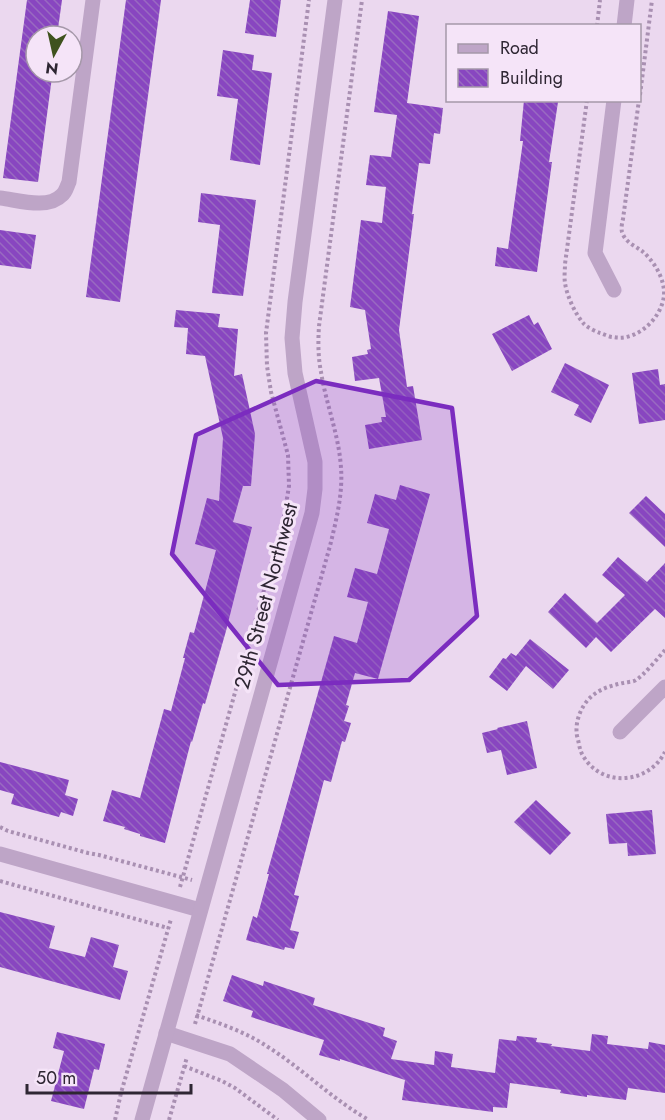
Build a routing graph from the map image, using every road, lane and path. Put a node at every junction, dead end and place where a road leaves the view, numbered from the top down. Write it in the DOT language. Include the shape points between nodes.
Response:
graph roads {
  1 [pos="93,0"];
  2 [pos="309,0"];
  3 [pos="335,0"];
  4 [pos="600,0"];
  5 [pos="627,0"];
  6 [pos="652,0"];
  7 [pos="597,24"];
  8 [pos="624,24"];
  9 [pos="641,80"];
  10 [pos="614,102"];
  11 [pos="0,198"];
  12 [pos="614,290"];
  13 [pos="665,687"];
  14 [pos="620,732"];
  15 [pos="0,827"];
  16 [pos="0,854"];
  17 [pos="183,878"];
  18 [pos="0,881"];
  19 [pos="192,881"];
  20 [pos="180,887"];
  21 [pos="200,910"];
  22 [pos="171,918"];
  23 [pos="168,928"];
  24 [pos="187,1011"];
  25 [pos="166,1033"];
  26 [pos="187,1057"];
  27 [pos="184,1066"];
  28 [pos="115,1120"];
  29 [pos="142,1120"];
  30 [pos="169,1120"];
  31 [pos="278,1120"];
  32 [pos="319,1120"];
  33 [pos="369,1120"];
  1 -- 11 [label="street" via="69,182 64,194 39,203"];
  2 -- 17 [label="path" via="266,333 267,366 288,455 289,486 283,523"];
  3 -- 21 [label="street, 29th Street Northwest" via="292,338 295,373 315,462 312,513"];
  4 -- 7 [label="path"];
  5 -- 8 [label="street"];
  6 -- 9 [label="path"];
  10 -- 12 [label="street" via="595,253"];
  13 -- 14 [label="street"];
  15 -- 17 [label="path"];
  16 -- 21 [label="street"];
  17 -- 19 [label="path"];
  17 -- 20 [label="path"];
  18 -- 23 [label="path"];
  21 -- 25 [label="street, 29th Street Northwest"];
  22 -- 23 [label="path"];
  23 -- 28 [label="path"];
  24 -- 33 [label="path" via="250,1036"];
  25 -- 29 [label="street, 29th Street Northwest"];
  25 -- 32 [label="street" via="230,1054 283,1089"];
  26 -- 27 [label="path"];
  27 -- 30 [label="path"];
  27 -- 31 [label="path" via="235,1088"];
}
